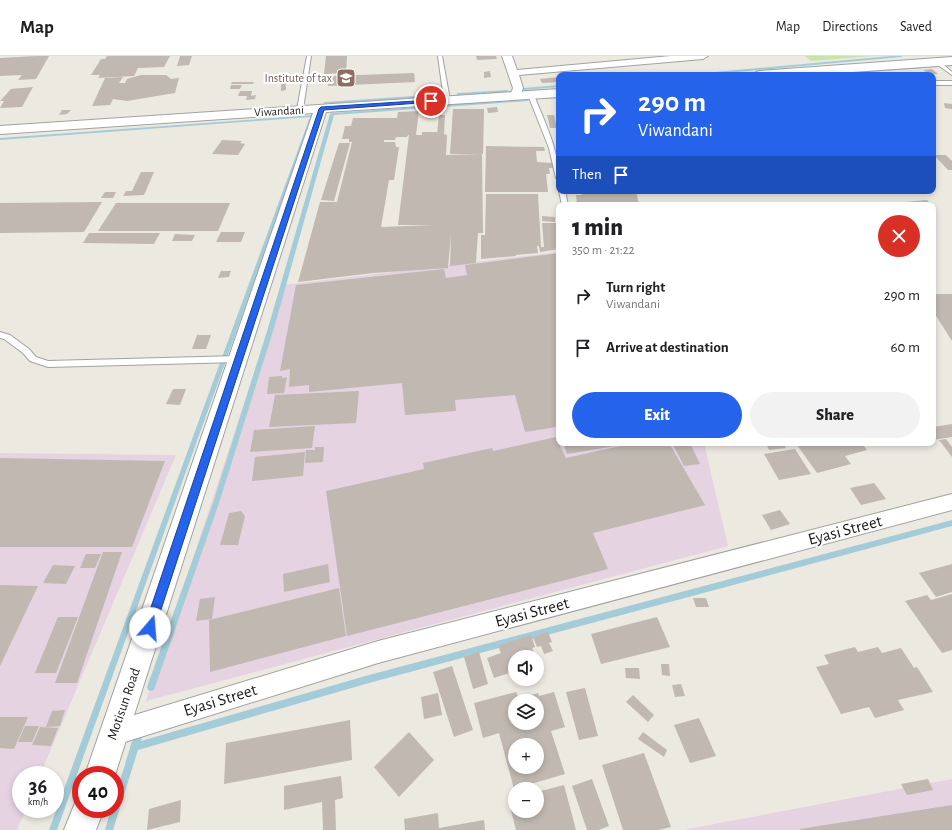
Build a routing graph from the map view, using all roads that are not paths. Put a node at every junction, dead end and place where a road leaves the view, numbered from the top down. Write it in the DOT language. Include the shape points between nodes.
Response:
graph roads {
  1 [pos="309,56"];
  2 [pos="440,56"];
  3 [pos="507,56"];
  4 [pos="703,56"];
  5 [pos="952,61"];
  6 [pos="937,62"];
  7 [pos="801,72"];
  8 [pos="512,73"];
  9 [pos="952,74"];
  10 [pos="936,83"];
  11 [pos="952,83"];
  12 [pos="556,92"];
  13 [pos="531,95"];
  14 [pos="515,96"];
  15 [pos="447,100"];
  16 [pos="300,109"];
  17 [pos="321,109"];
  18 [pos="0,130"];
  19 [pos="556,165"];
  20 [pos="0,335"];
  21 [pos="239,359"];
  22 [pos="952,502"];
  23 [pos="115,733"];
  24 [pos="103,766"];
  25 [pos="85,818"];
  26 [pos="80,830"];
  1 -- 16 [label="lane"];
  2 -- 15 [label="lane"];
  3 -- 8 [label="street"];
  4 -- 8 [label="street"];
  5 -- 6 [label="street"];
  6 -- 7 [label="street"];
  6 -- 9 [label="lane"];
  8 -- 14 [label="street" via="518,88"];
  10 -- 11 [label="lane"];
  12 -- 13 [label="street, Viwandani"];
  13 -- 14 [label="street, Viwandani"];
  13 -- 19 [label="lane"];
  14 -- 15 [label="street, Viwandani"];
  15 -- 17 [label="street, Viwandani"];
  16 -- 17 [label="street, Viwandani"];
  16 -- 18 [label="street, Viwandani"];
  17 -- 21 [label="street, Motisun Road"];
  20 -- 21 [label="lane" via="26,351 33,359 48,364"];
  21 -- 23 [label="street, Motisun Road"];
  22 -- 23 [label="street, Eyasi Street" via="378,652"];
  23 -- 24 [label="street, Motisun Road"];
  25 -- 26 [label="street"];
}
